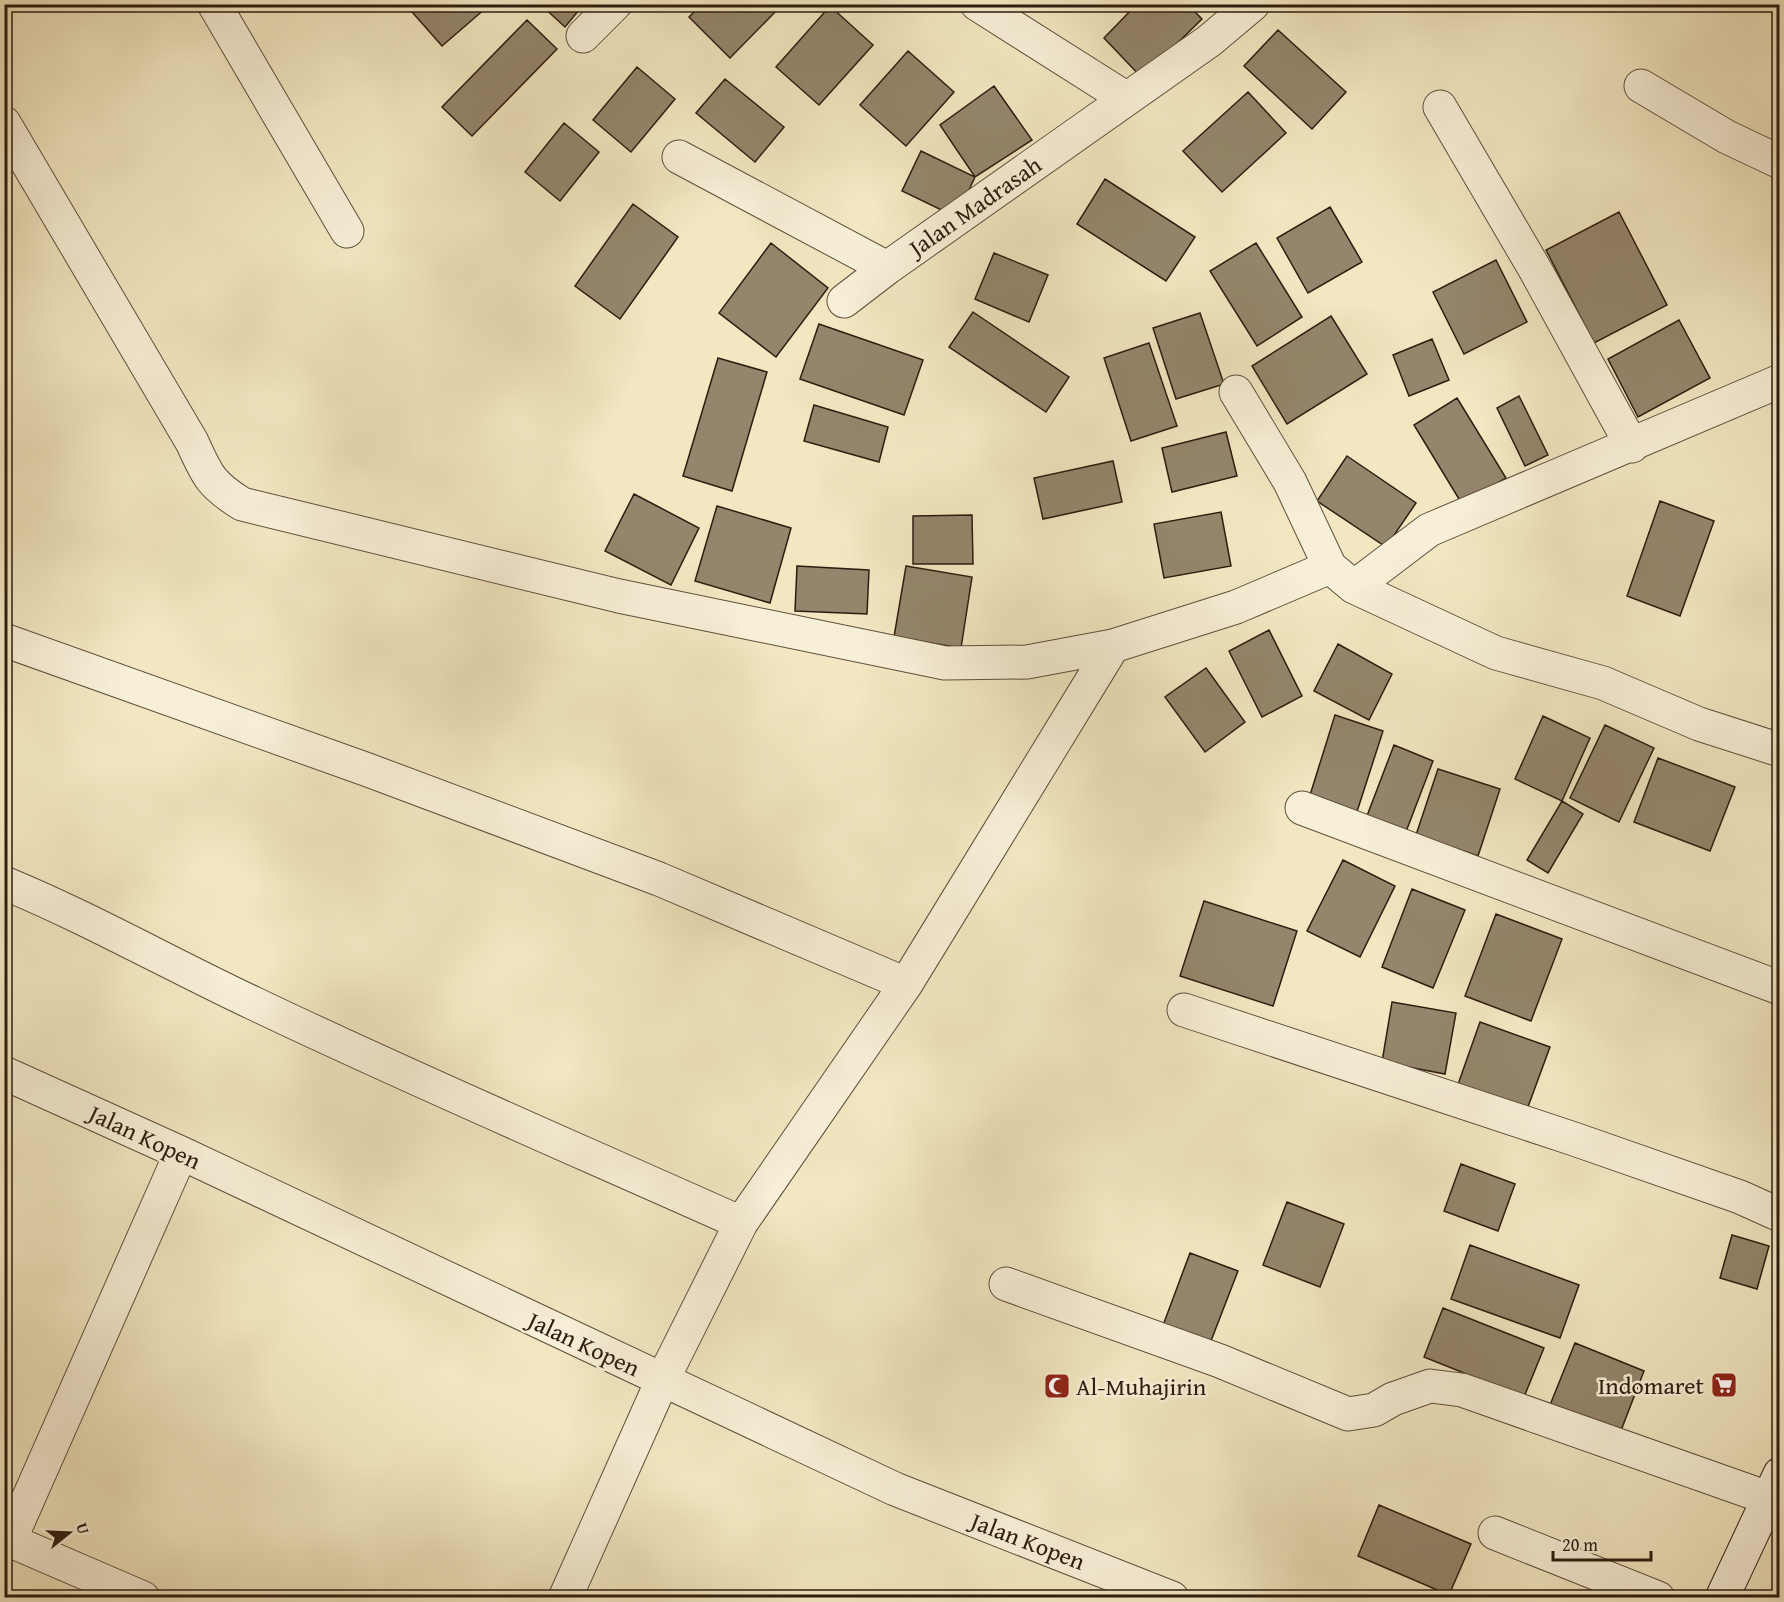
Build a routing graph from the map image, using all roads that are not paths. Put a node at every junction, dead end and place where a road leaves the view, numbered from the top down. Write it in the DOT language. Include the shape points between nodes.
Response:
graph roads {
  1 [pos="214,4"];
  2 [pos="615,4"];
  3 [pos="977,4"];
  4 [pos="1253,4"];
  5 [pos="583,36"];
  6 [pos="1641,86"];
  7 [pos="1127,99"];
  8 [pos="1440,107"];
  9 [pos="4,123"];
  10 [pos="679,157"];
  11 [pos="1779,162"];
  12 [pos="347,231"];
  13 [pos="887,268"];
  14 [pos="844,301"];
  15 [pos="1779,381"];
  16 [pos="1236,392"];
  17 [pos="1632,446"];
  18 [pos="1342,577"];
  19 [pos="4,640"];
  20 [pos="1113,646"];
  21 [pos="1779,750"];
  22 [pos="1302,808"];
  23 [pos="4,883"];
  24 [pos="906,984"];
  25 [pos="1779,988"];
  26 [pos="1184,1010"];
  27 [pos="4,1073"];
  28 [pos="182,1153"];
  29 [pos="1779,1215"];
  30 [pos="741,1223"];
  31 [pos="1006,1284"];
  32 [pos="662,1381"];
  33 [pos="1774,1486"];
  34 [pos="1495,1533"];
  35 [pos="7,1539"];
  36 [pos="143,1598"];
  37 [pos="566,1598"];
  38 [pos="1172,1598"];
  39 [pos="1658,1598"];
  40 [pos="1722,1598"];
  1 -- 12 [label="street"];
  2 -- 5 [label="street"];
  3 -- 7 [label="street"];
  4 -- 7 [label="street, Jalan Madrasah" via="1209,41"];
  6 -- 11 [label="street" via="1726,137"];
  7 -- 13 [label="street, Jalan Madrasah"];
  8 -- 17 [label="street"];
  9 -- 20 [label="street" via="192,441 206,474 219,490 242,504 630,598 945,663 1027,662"];
  10 -- 13 [label="street, Jalan Madrasah"];
  13 -- 14 [label="street"];
  15 -- 17 [label="street"];
  16 -- 18 [label="street"];
  17 -- 18 [label="street" via="1429,530"];
  18 -- 20 [label="street"];
  18 -- 21 [label="street" via="1496,653 1604,683 1699,724"];
  19 -- 24 [label="street" via="659,879"];
  20 -- 24 [label="street"];
  22 -- 25 [label="street"];
  23 -- 30 [label="street" via="66,909 254,1004"];
  24 -- 30 [label="street"];
  26 -- 29 [label="street" via="1663,1170"];
  27 -- 28 [label="street, Jalan Kopen"];
  28 -- 32 [label="street, Jalan Kopen"];
  28 -- 35 [label="street"];
  30 -- 32 [label="street"];
  31 -- 33 [label="street" via="1220,1361 1348,1414 1374,1410 1430,1386 1462,1390"];
  32 -- 37 [label="street"];
  32 -- 38 [label="street, Jalan Kopen" via="895,1489"];
  33 -- 40 [label="street"];
  34 -- 39 [label="street"];
  35 -- 36 [label="street"];
}
